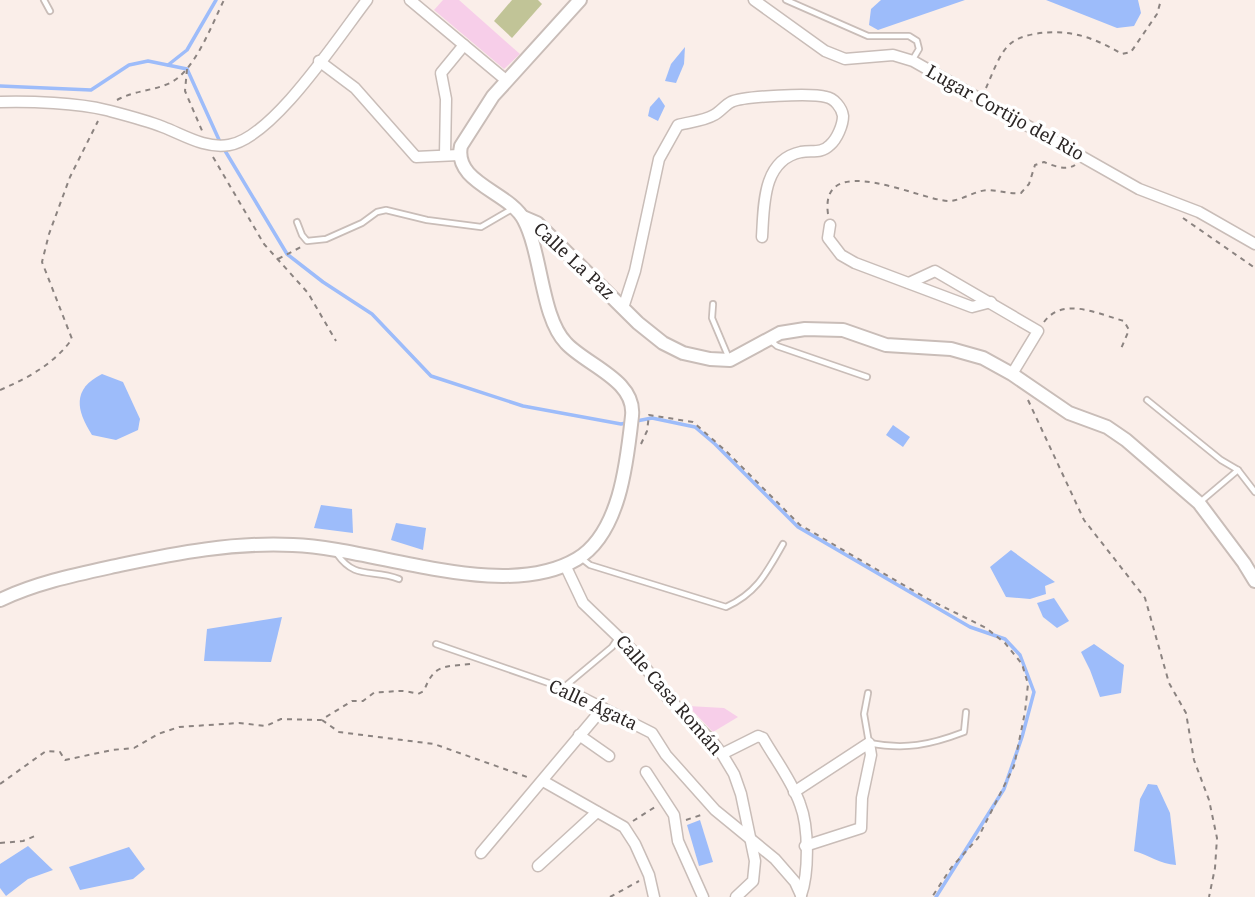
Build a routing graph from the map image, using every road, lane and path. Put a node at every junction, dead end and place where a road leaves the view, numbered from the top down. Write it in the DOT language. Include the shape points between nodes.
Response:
graph roads {
  1 [pos="44,0"];
  2 [pos="224,0"];
  3 [pos="367,0"];
  4 [pos="410,0"];
  5 [pos="580,0"];
  6 [pos="754,0"];
  7 [pos="786,0"];
  8 [pos="1161,0"];
  9 [pos="50,10"];
  10 [pos="464,45"];
  11 [pos="319,61"];
  12 [pos="913,61"];
  13 [pos="187,69"];
  14 [pos="507,80"];
  15 [pos="981,98"];
  16 [pos="0,102"];
  17 [pos="102,109"];
  18 [pos="204,144"];
  19 [pos="445,155"];
  20 [pos="459,155"];
  21 [pos="1085,158"];
  22 [pos="519,212"];
  23 [pos="1176,213"];
  24 [pos="297,222"];
  25 [pos="830,225"];
  26 [pos="762,237"];
  27 [pos="307,242"];
  28 [pos="1255,244"];
  29 [pos="277,259"];
  30 [pos="1255,268"];
  31 [pos="909,283"];
  32 [pos="990,302"];
  33 [pos="713,304"];
  34 [pos="623,308"];
  35 [pos="1038,331"];
  36 [pos="769,339"];
  37 [pos="336,341"];
  38 [pos="1120,351"];
  39 [pos="730,360"];
  40 [pos="1012,374"];
  41 [pos="867,377"];
  42 [pos="1030,386"];
  43 [pos="0,390"];
  44 [pos="1147,400"];
  45 [pos="649,415"];
  46 [pos="1238,470"];
  47 [pos="1255,492"];
  48 [pos="1199,503"];
  49 [pos="783,544"];
  50 [pos="334,551"];
  51 [pos="579,558"];
  52 [pos="565,565"];
  53 [pos="399,579"];
  54 [pos="1255,581"];
  55 [pos="0,600"];
  56 [pos="620,637"];
  57 [pos="436,644"];
  58 [pos="485,663"];
  59 [pos="564,688"];
  60 [pos="867,693"];
  61 [pos="603,708"];
  62 [pos="966,712"];
  63 [pos="321,720"];
  64 [pos="579,735"];
  65 [pos="869,743"];
  66 [pos="722,754"];
  67 [pos="610,756"];
  68 [pos="646,772"];
  69 [pos="543,781"];
  70 [pos="0,784"];
  71 [pos="794,792"];
  72 [pos="664,800"];
  73 [pos="715,810"];
  74 [pos="597,812"];
  75 [pos="676,825"];
  76 [pos="624,827"];
  77 [pos="35,836"];
  78 [pos="750,839"];
  79 [pos="0,843"];
  80 [pos="805,846"];
  81 [pos="481,853"];
  82 [pos="538,866"];
  83 [pos="649,875"];
  84 [pos="802,896"];
  85 [pos="610,897"];
  86 [pos="654,897"];
  87 [pos="703,897"];
  88 [pos="736,897"];
  89 [pos="932,897"];
  90 [pos="1209,897"];
  1 -- 9 [label="lane"];
  2 -- 13 [label="path"];
  3 -- 11 [label="street"];
  4 -- 10 [label="street"];
  5 -- 14 [label="street"];
  6 -- 12 [label="street, Lugar Cortijo del Rio" via="825,51 845,59 893,55"];
  7 -- 12 [label="lane" via="868,36 909,36 919,49"];
  8 -- 15 [label="path" via="1157,14 1131,52 1122,54 1075,33 1021,37 1007,46"];
  10 -- 14 [label="street"];
  10 -- 19 [label="street" via="441,73 446,99"];
  11 -- 18 [label="street" via="291,98 248,137 230,145"];
  11 -- 19 [label="street" via="355,88 416,157"];
  12 -- 15 [label="street, Lugar Cortijo del Rio"];
  13 -- 17 [label="path" via="171,83 131,92"];
  13 -- 18 [label="path" via="185,91"];
  14 -- 20 [label="street" via="469,132"];
  15 -- 21 [label="street, Lugar Cortijo del Rio"];
  16 -- 17 [label="street"];
  17 -- 18 [label="street"];
  17 -- 43 [label="path" via="71,177 41,262 72,339 62,353 33,375"];
  18 -- 29 [label="path"];
  19 -- 20 [label="street"];
  20 -- 22 [label="street, Calle La Paz" via="472,177"];
  21 -- 25 [label="path" via="1072,167 1035,165 1021,193 988,190 948,201 851,180 830,194"];
  21 -- 28 [label="street, Lugar Cortijo del Rio"];
  22 -- 27 [label="lane" via="481,227 386,210 326,239"];
  22 -- 34 [label="street, Calle La Paz" via="537,223"];
  22 -- 51 [label="street" via="531,233 555,329 565,343 624,389 633,411 628,451 607,527"];
  23 -- 30 [label="path"];
  24 -- 27 [label="lane"];
  25 -- 31 [label="street" via="828,238 841,255"];
  26 -- 34 [label="street" via="769,177 792,154 819,152 836,138 843,116 829,97 753,97 731,102 713,116 678,125 659,159"];
  27 -- 29 [label="path"];
  29 -- 37 [label="path" via="308,293"];
  31 -- 32 [label="street" via="972,307"];
  31 -- 32 [label="street" via="935,271"];
  32 -- 35 [label="street"];
  33 -- 39 [label="lane" via="712,318"];
  34 -- 39 [label="street, Calle La Paz" via="663,343 683,353"];
  35 -- 38 [label="path" via="1048,316 1061,308 1077,309 1124,321 1129,330"];
  35 -- 40 [label="street"];
  36 -- 39 [label="street"];
  36 -- 40 [label="street" via="805,329 843,330 886,345 951,349 983,358"];
  36 -- 41 [label="lane" via="777,346"];
  40 -- 42 [label="street"];
  42 -- 48 [label="street" via="1069,413 1116,433"];
  42 -- 90 [label="path" via="1026,397 1084,520 1145,598 1169,683 1186,713 1194,760 1217,838"];
  44 -- 46 [label="lane"];
  45 -- 89 [label="path" via="693,422 800,525 986,628 1022,664 1028,684 1014,766 978,838"];
  46 -- 47 [label="lane"];
  46 -- 48 [label="lane"];
  48 -- 54 [label="street"];
  49 -- 51 [label="lane" via="762,580 743,599 726,607"];
  50 -- 52 [label="street" via="485,576 531,576"];
  50 -- 53 [label="lane" via="345,566 360,574 385,573"];
  50 -- 55 [label="street" via="295,545 181,552 26,588"];
  51 -- 52 [label="street"];
  52 -- 56 [label="street, Calle Casa Román" via="583,603"];
  56 -- 59 [label="lane"];
  56 -- 66 [label="street, Calle Casa Román" via="667,697"];
  57 -- 58 [label="lane, Calle Ágata"];
  58 -- 59 [label="lane, Calle Ágata"];
  58 -- 63 [label="path" via="441,667 418,694 394,689 375,692"];
  59 -- 61 [label="street, Calle Ágata"];
  60 -- 65 [label="lane" via="864,714"];
  61 -- 64 [label="street"];
  61 -- 73 [label="street, Calle Ágata" via="652,733"];
  62 -- 65 [label="lane" via="964,732 951,737 896,748"];
  63 -- 69 [label="path" via="339,732 434,744"];
  63 -- 70 [label="path" via="179,727 134,748 65,760 60,752 46,751"];
  64 -- 67 [label="street"];
  64 -- 69 [label="street"];
  65 -- 71 [label="street"];
  65 -- 80 [label="street" via="862,828"];
  66 -- 71 [label="street" via="758,736 763,738"];
  66 -- 78 [label="street, Calle Casa Román" via="741,794"];
  68 -- 72 [label="street"];
  69 -- 74 [label="street"];
  69 -- 81 [label="street"];
  71 -- 80 [label="street" via="804,819"];
  72 -- 75 [label="street"];
  72 -- 76 [label="path"];
  73 -- 75 [label="path"];
  73 -- 78 [label="street, Calle Ágata"];
  74 -- 76 [label="street"];
  74 -- 82 [label="street"];
  75 -- 87 [label="street" via="678,841"];
  76 -- 83 [label="street"];
  77 -- 79 [label="path"];
  78 -- 84 [label="street" via="775,859"];
  78 -- 88 [label="street, Calle Casa Román" via="753,881"];
  80 -- 84 [label="street"];
  83 -- 85 [label="path"];
  83 -- 86 [label="street"];
}
